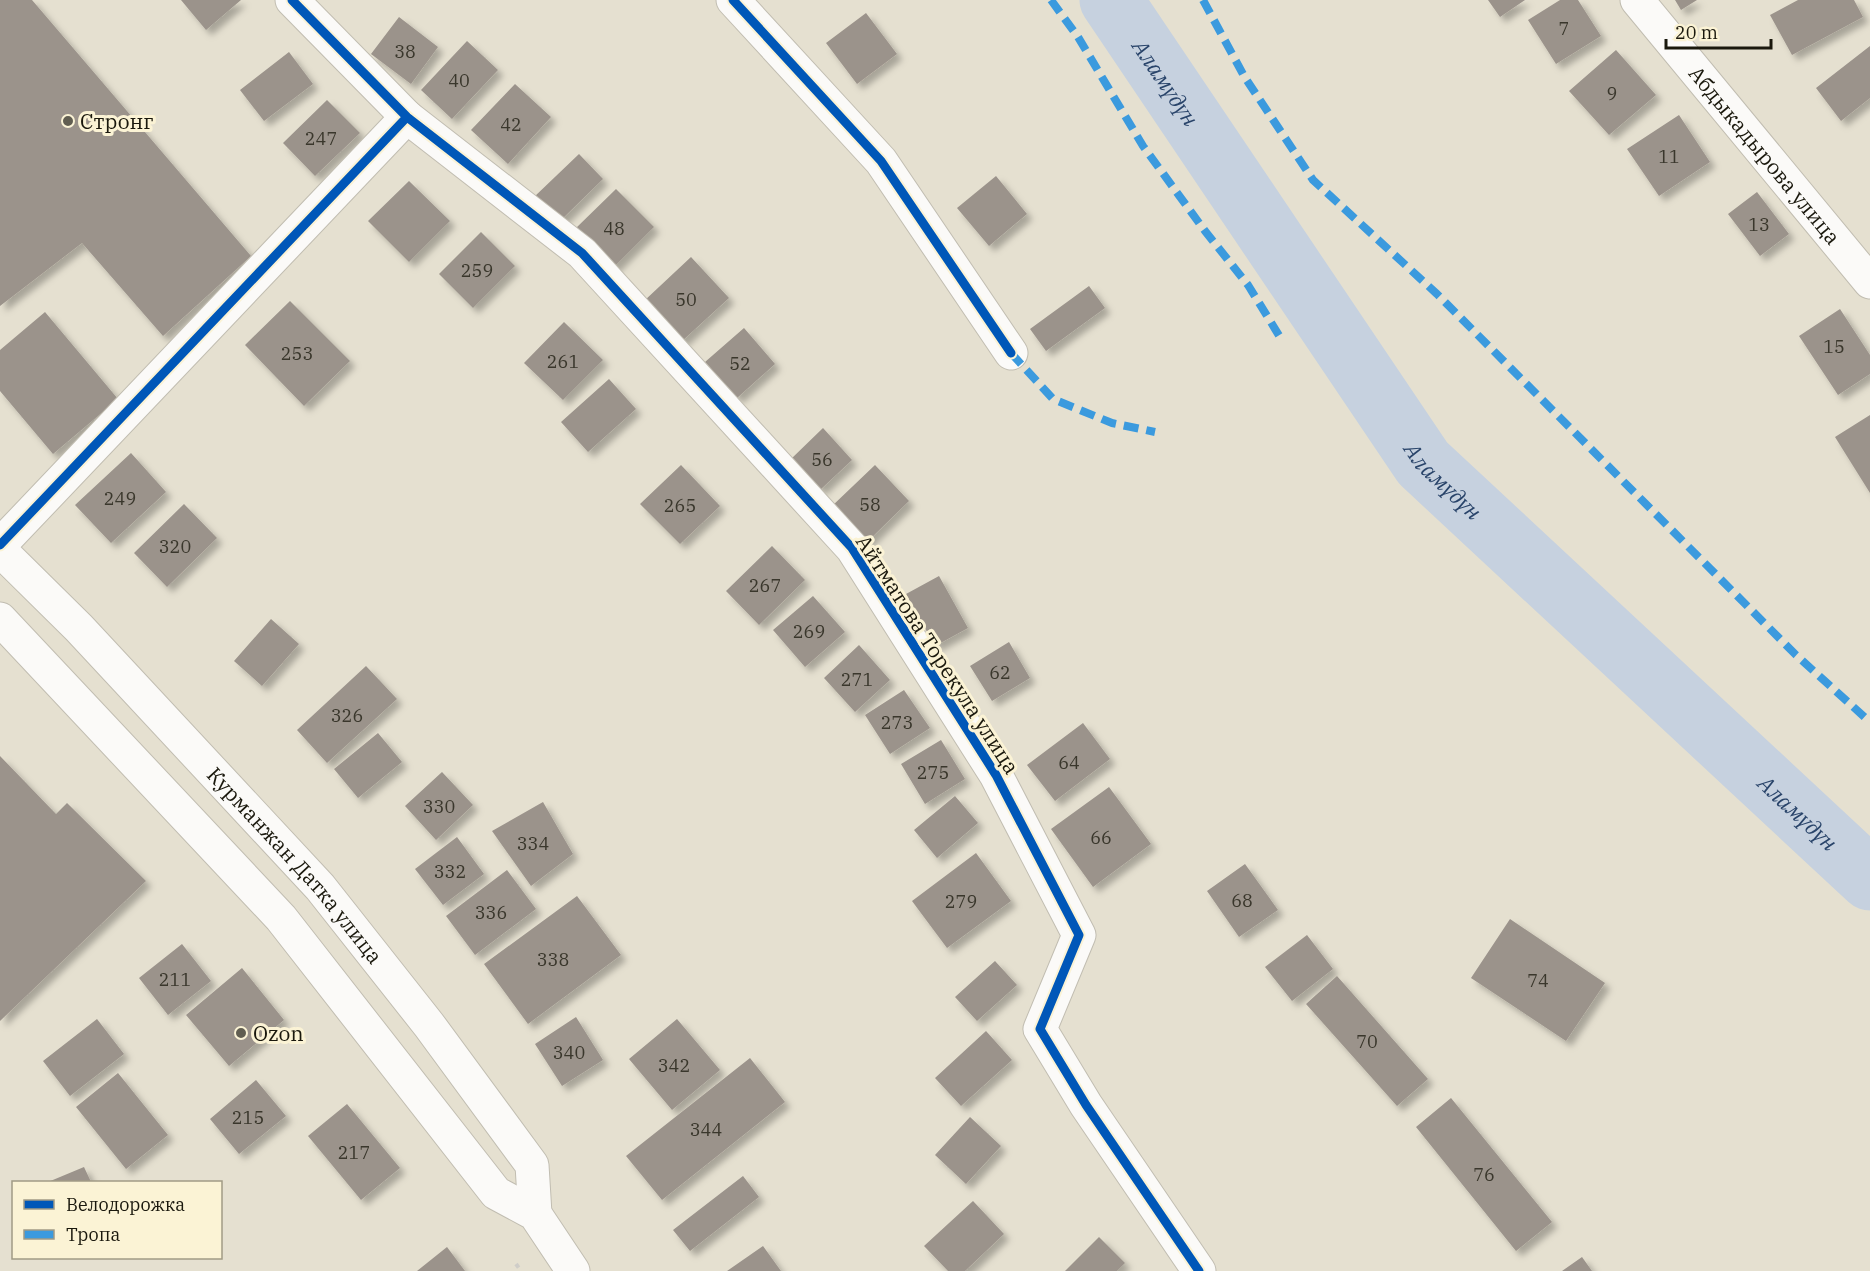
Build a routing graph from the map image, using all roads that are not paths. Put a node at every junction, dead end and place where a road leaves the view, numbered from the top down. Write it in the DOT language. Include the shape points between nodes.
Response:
graph roads {
  1 [pos="292,0"];
  2 [pos="733,0"];
  3 [pos="1637,0"];
  4 [pos="407,117"];
  5 [pos="1870,282"];
  6 [pos="1011,353"];
  7 [pos="0,545"];
  8 [pos="0,550"];
  9 [pos="0,619"];
  10 [pos="535,1214"];
  11 [pos="573,1271"];
  12 [pos="1199,1271"];
  1 -- 4 [label="street, Айтматова Торекула улица"];
  2 -- 6 [label="street" via="881,161"];
  3 -- 5 [label="street, Абдыкадырова улица"];
  4 -- 7 [label="street"];
  4 -- 12 [label="street, Айтматова Торекула улица" via="582,253 852,548 996,775 1079,935 1040,1029 1086,1105"];
  8 -- 10 [label="street, Курманжан Датка улица" via="79,628 320,887 532,1165"];
  9 -- 10 [label="street" via="281,918 496,1192"];
  10 -- 11 [label="street"];
}
